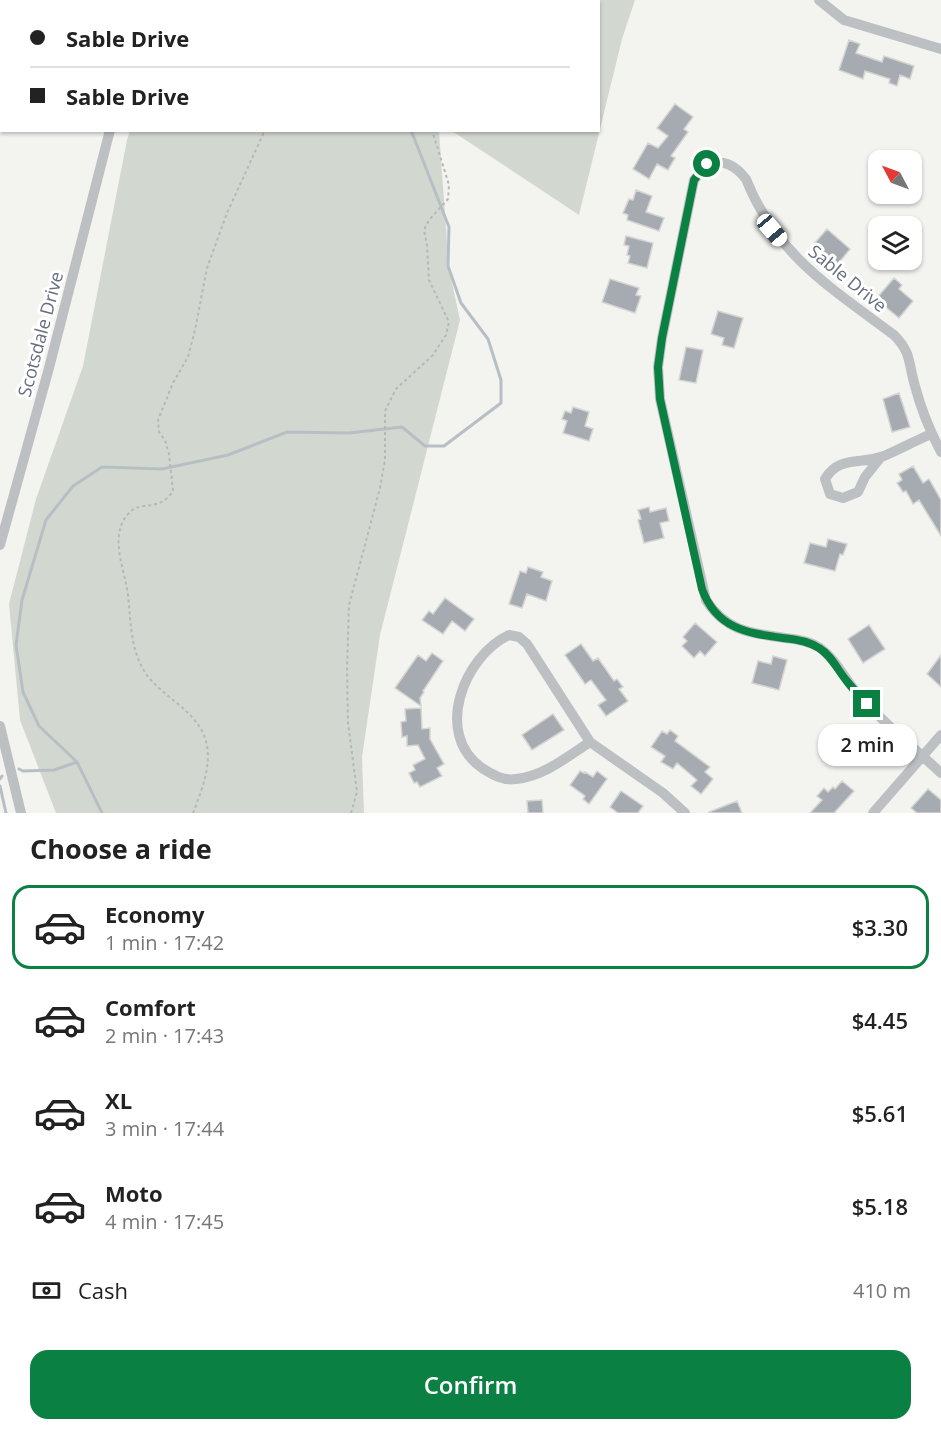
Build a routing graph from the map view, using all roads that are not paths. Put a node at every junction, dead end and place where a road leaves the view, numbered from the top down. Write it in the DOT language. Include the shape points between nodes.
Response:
graph roads {
  1 [pos="819,0"];
  2 [pos="941,49"];
  3 [pos="109,132"];
  4 [pos="931,434"];
  5 [pos="941,452"];
  6 [pos="881,457"];
  7 [pos="0,545"];
  8 [pos="0,726"];
  9 [pos="941,735"];
  10 [pos="590,742"];
  11 [pos="922,756"];
  12 [pos="941,773"];
  13 [pos="21,813"];
  14 [pos="685,813"];
  15 [pos="873,813"];
  1 -- 2 [label="street" via="844,20"];
  3 -- 7 [label="street, Scotsdale Drive"];
  4 -- 5 [label="street, Sable Drive"];
  4 -- 6 [label="street"];
  4 -- 11 [label="street, Sable Drive" via="904,345 790,252 772,230 740,171 725,162 707,164 694,180 658,367 660,399 706,600 720,619 741,630 799,640 819,648 858,695"];
  6 -- 6 [label="street" via="831,468 825,479 830,494 843,498 858,492"];
  8 -- 13 [label="street"];
  9 -- 11 [label="street"];
  10 -- 10 [label="street" via="527,777 499,778 475,763 460,739 456,710 474,667 495,641 509,635 527,644"];
  10 -- 14 [label="street"];
  11 -- 12 [label="street, Sable Drive"];
  11 -- 15 [label="street"];
}
